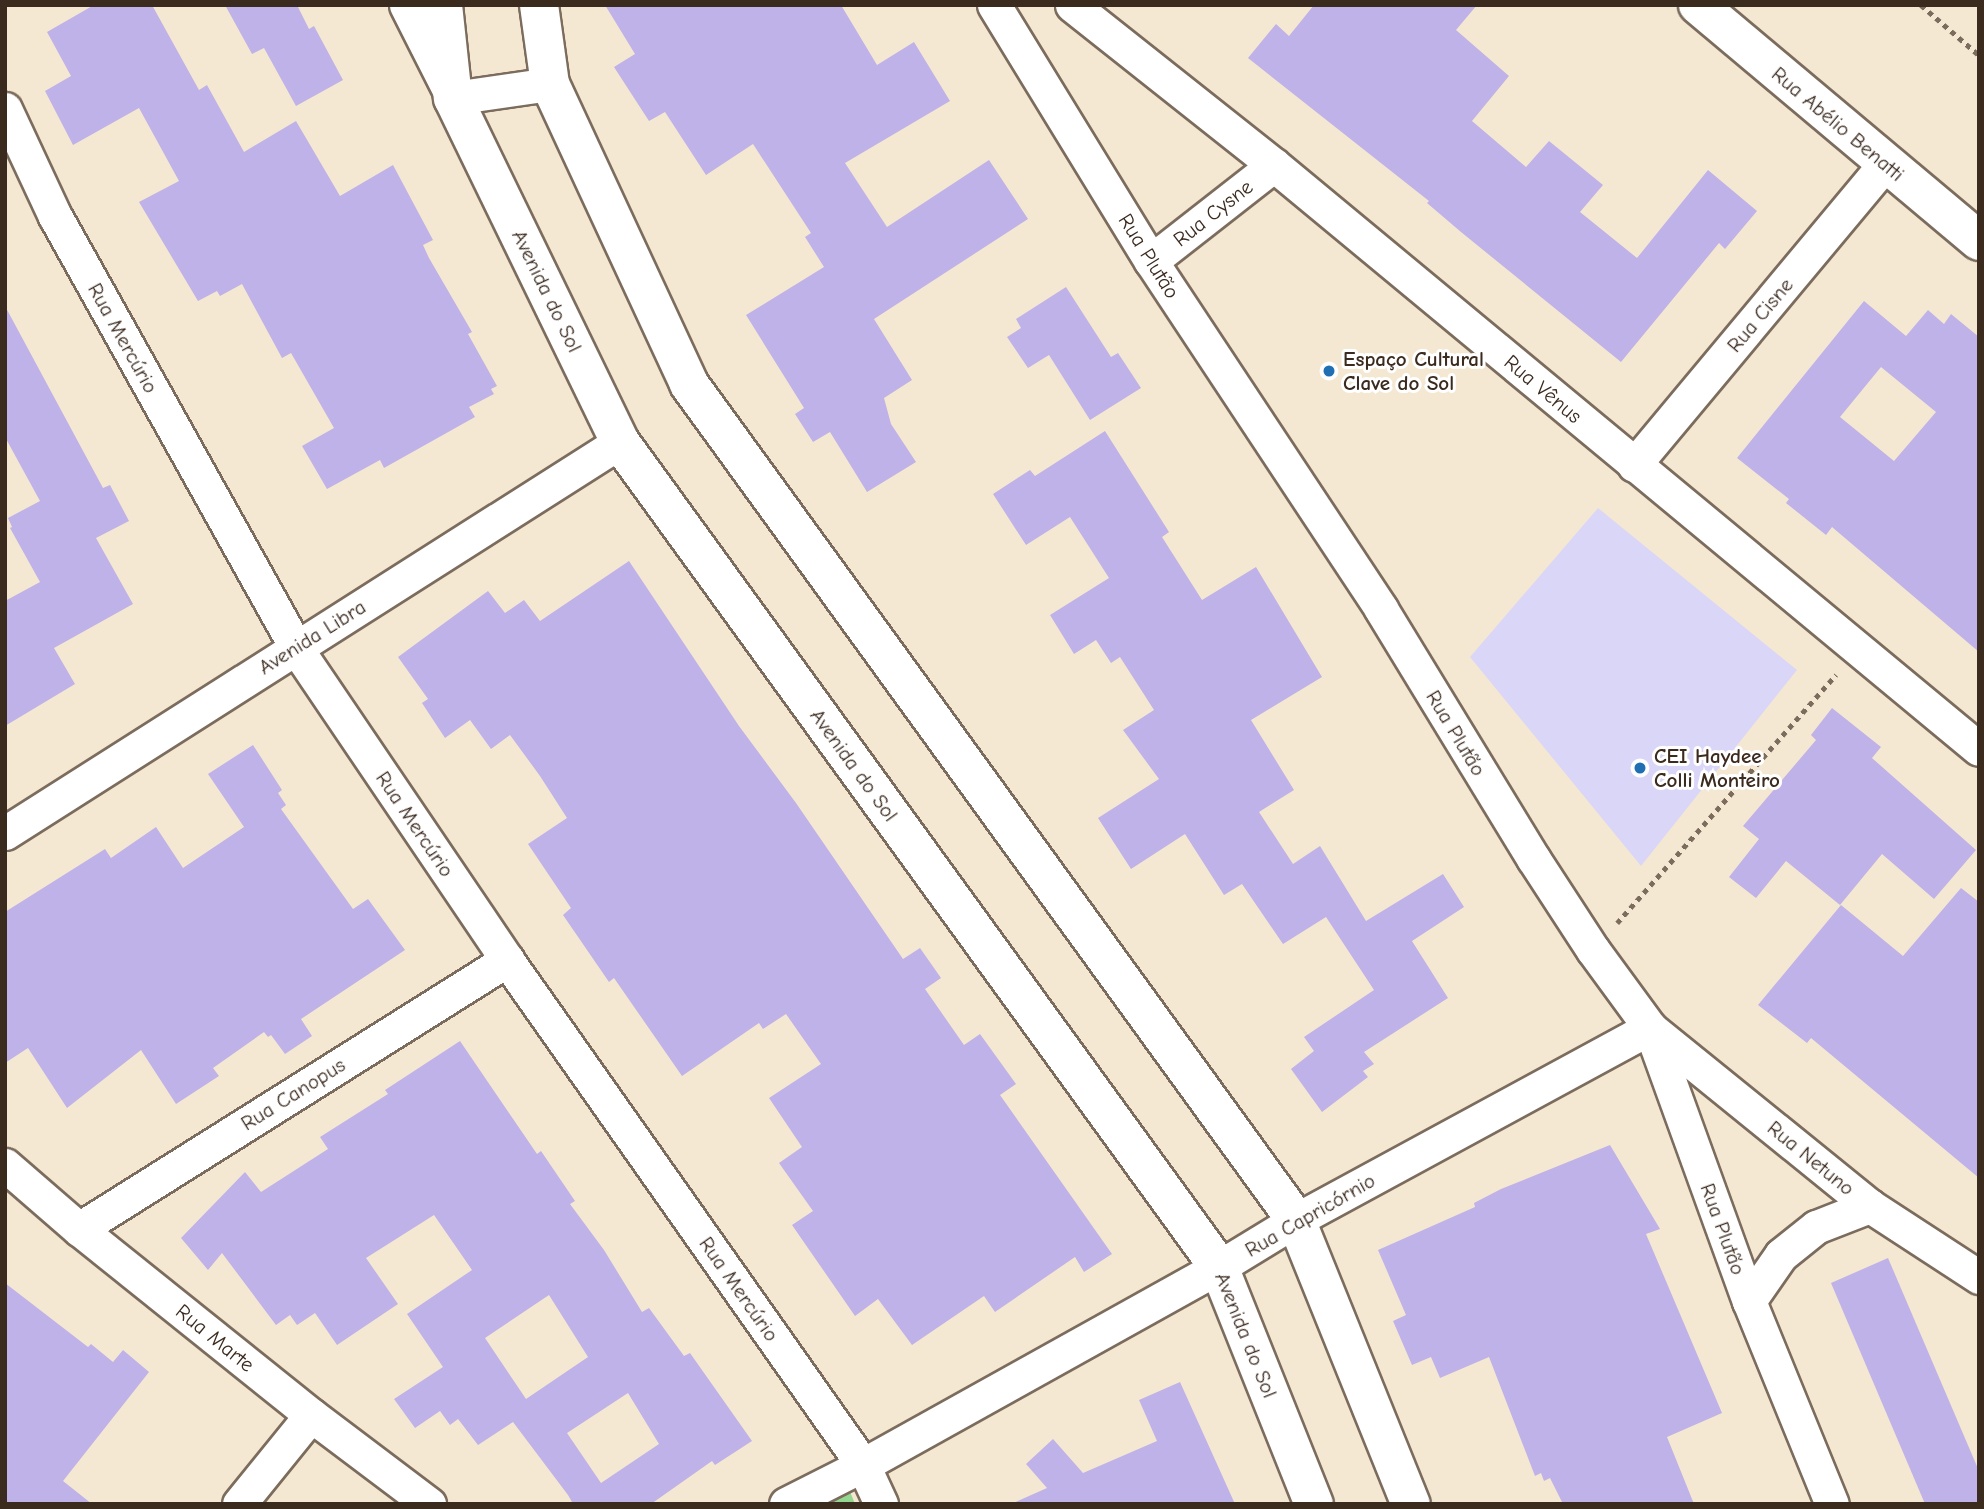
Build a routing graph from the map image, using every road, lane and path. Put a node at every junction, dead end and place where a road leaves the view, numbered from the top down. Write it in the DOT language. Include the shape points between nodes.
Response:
graph roads {
  1 [pos="406,5"];
  2 [pos="443,5"];
  3 [pos="539,5"];
  4 [pos="994,5"];
  5 [pos="1072,5"];
  6 [pos="1698,5"];
  7 [pos="1920,5"];
  8 [pos="1979,55"];
  9 [pos="550,84"];
  10 [pos="453,98"];
  11 [pos="5,109"];
  12 [pos="1885,164"];
  13 [pos="1274,165"];
  14 [pos="1979,241"];
  15 [pos="1151,261"];
  16 [pos="620,442"];
  17 [pos="1634,465"];
  18 [pos="296,648"];
  19 [pos="1859,650"];
  20 [pos="1979,749"];
  21 [pos="5,832"];
  22 [pos="1593,950"];
  23 [pos="507,960"];
  24 [pos="1650,1028"];
  25 [pos="5,1165"];
  26 [pos="1870,1206"];
  27 [pos="1296,1220"];
  28 [pos="79,1229"];
  29 [pos="1219,1268"];
  30 [pos="1979,1277"];
  31 [pos="1749,1301"];
  32 [pos="311,1415"];
  33 [pos="863,1465"];
  34 [pos="239,1504"];
  35 [pos="429,1504"];
  36 [pos="786,1504"];
  37 [pos="881,1504"];
  38 [pos="1314,1504"];
  39 [pos="1411,1504"];
  40 [pos="1832,1504"];
  1 -- 10 [label="street"];
  2 -- 10 [label="street, Avenida do Sol"];
  3 -- 9 [label="street"];
  4 -- 15 [label="street, Rua Plutão"];
  5 -- 13 [label="street, Rua Vênus"];
  6 -- 12 [label="street, Rua Abélio Benatti"];
  7 -- 8 [label="path"];
  9 -- 10 [label="street"];
  9 -- 27 [label="street" via="689,384"];
  10 -- 16 [label="street, Avenida do Sol"];
  11 -- 18 [label="street, Rua Mercúrio" via="55,216"];
  12 -- 14 [label="street, Rua Abélio Benatti"];
  12 -- 17 [label="street, Rua Cisne"];
  13 -- 15 [label="street, Rua Cysne"];
  13 -- 17 [label="street, Rua Vênus"];
  15 -- 22 [label="street, Rua Plutão" via="1381,609"];
  16 -- 18 [label="street, Avenida Libra"];
  16 -- 29 [label="street, Avenida do Sol"];
  17 -- 19 [label="street, Rua Vênus"];
  18 -- 21 [label="street, Avenida Libra"];
  18 -- 23 [label="street, Rua Mercúrio"];
  19 -- 20 [label="street, Rua Vênus"];
  19 -- 22 [label="path"];
  22 -- 24 [label="street, Rua Plutão"];
  23 -- 28 [label="street, Rua Canopus"];
  23 -- 33 [label="street, Rua Mercúrio"];
  24 -- 26 [label="street, Rua Netuno"];
  24 -- 27 [label="street, Rua Capricórnio"];
  24 -- 31 [label="street, Rua Plutão"];
  25 -- 28 [label="street, Rua Marte"];
  26 -- 30 [label="street, Rua Netuno"];
  26 -- 31 [label="street" via="1816,1227 1781,1255"];
  27 -- 29 [label="street, Rua Capricórnio"];
  27 -- 39 [label="street"];
  28 -- 32 [label="street, Rua Marte"];
  29 -- 33 [label="street, Rua Capricórnio"];
  29 -- 38 [label="street, Avenida do Sol"];
  31 -- 40 [label="street, Rua Plutão"];
  32 -- 34 [label="street"];
  32 -- 35 [label="street, Rua Marte"];
  33 -- 36 [label="street, Rua Capricórnio"];
  33 -- 37 [label="street, Rua Mercúrio"];
}
